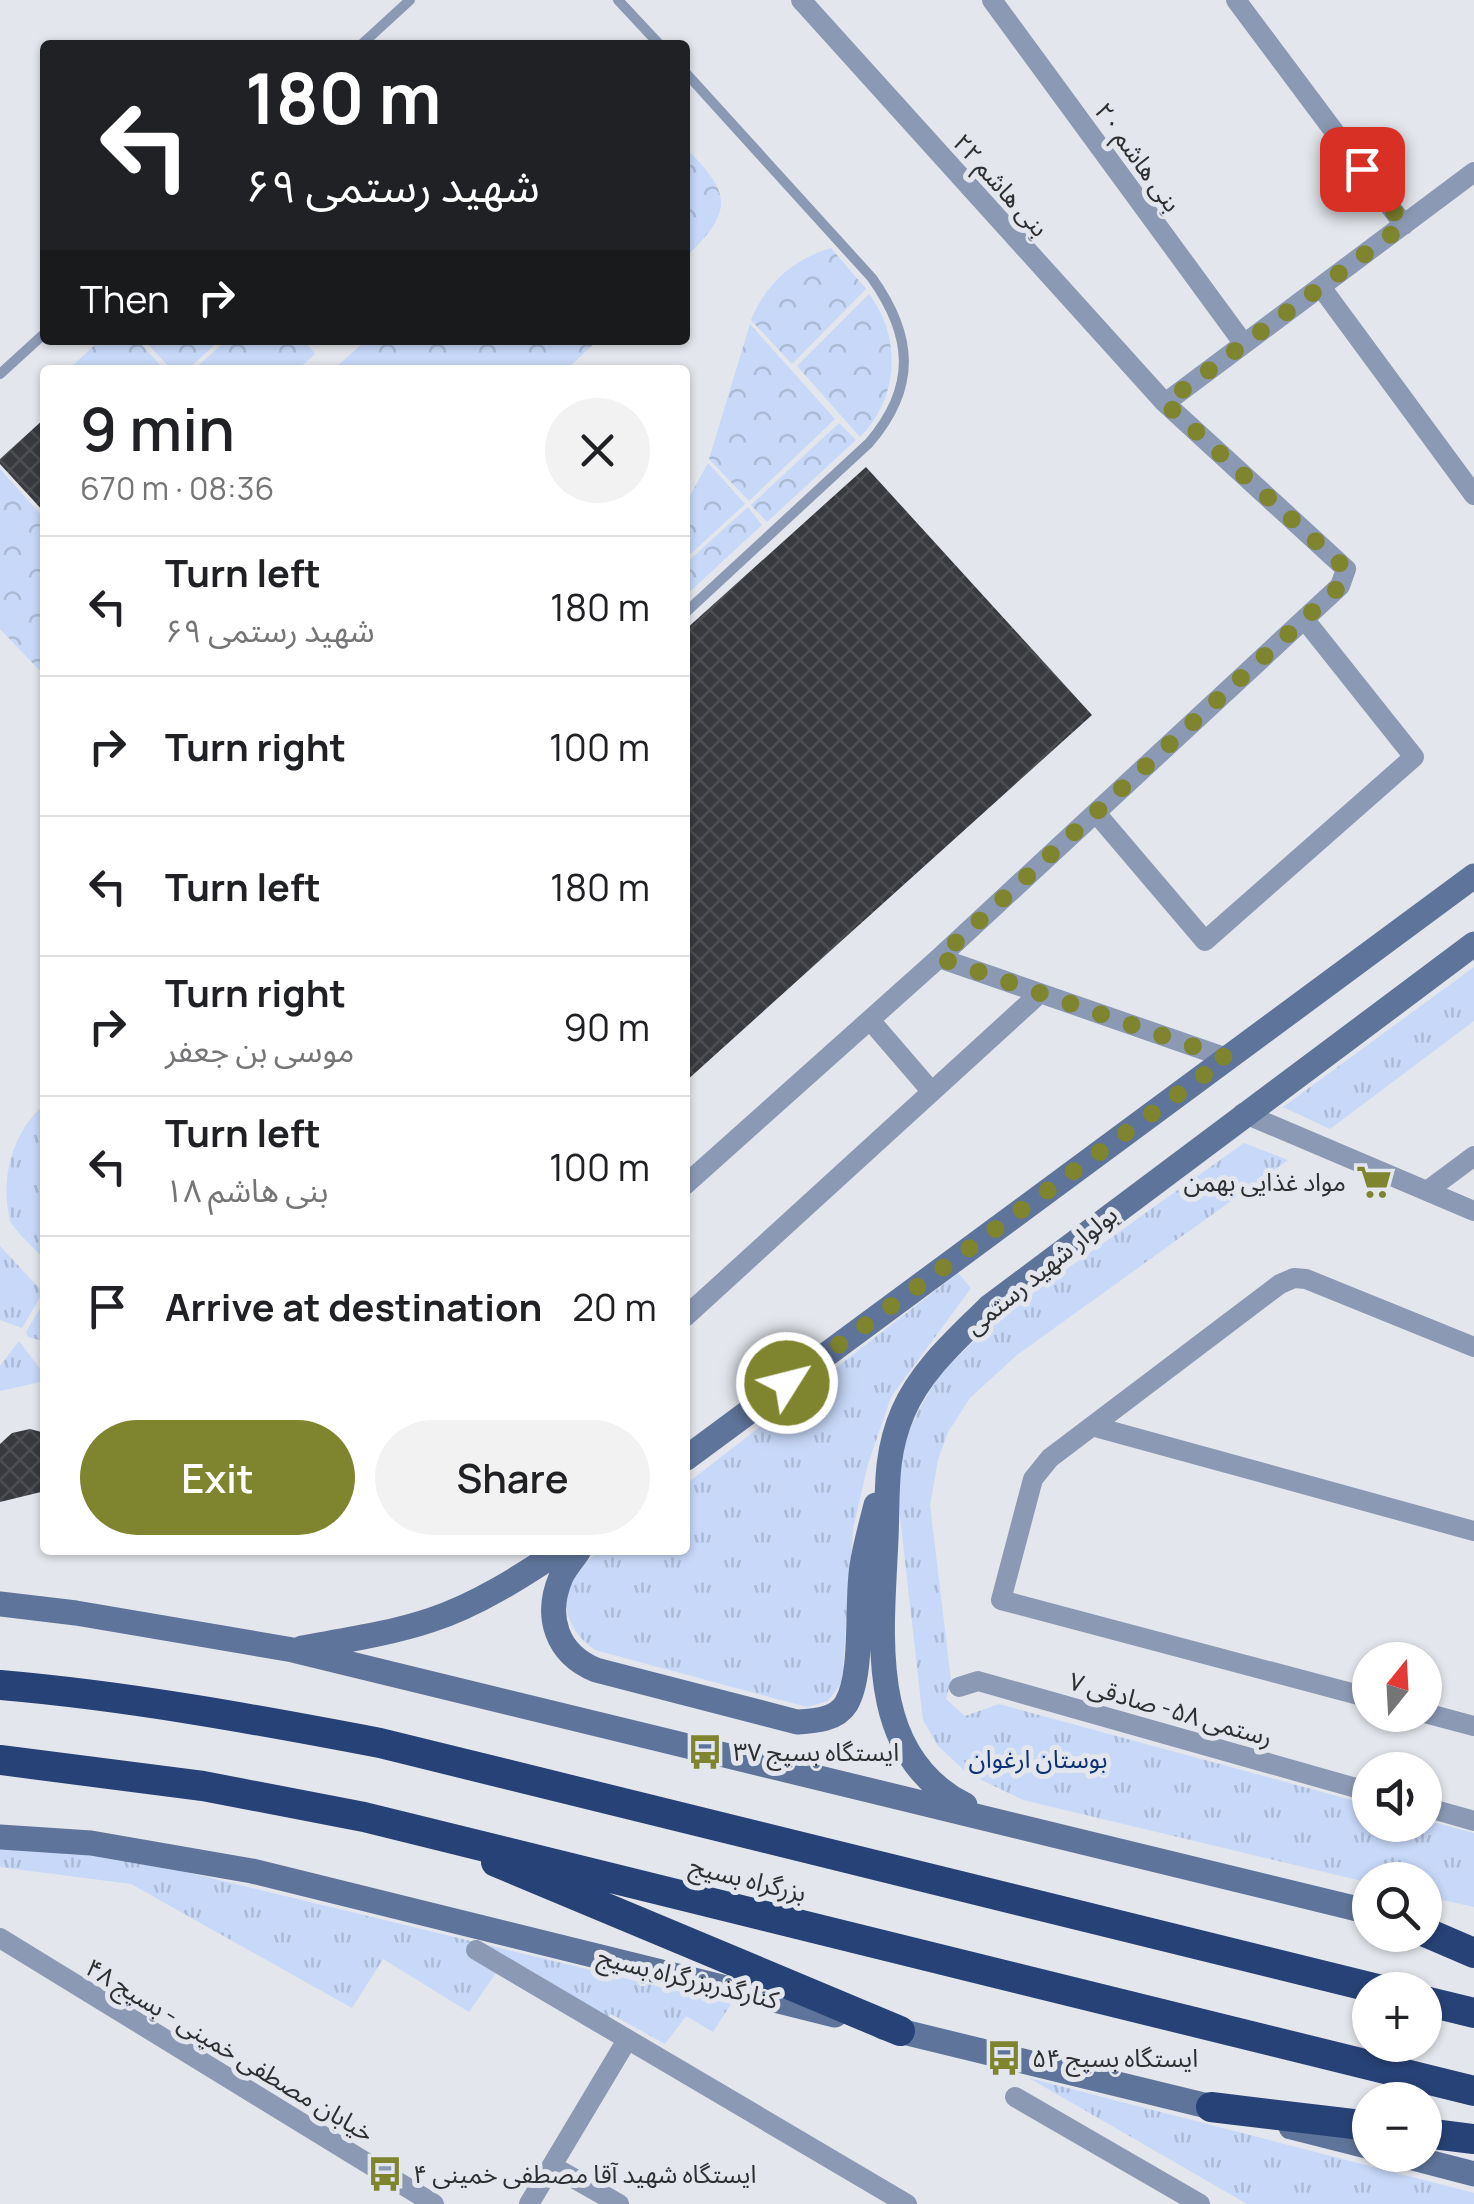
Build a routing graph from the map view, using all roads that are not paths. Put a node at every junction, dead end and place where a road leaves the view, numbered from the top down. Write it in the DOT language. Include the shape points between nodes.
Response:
graph roads {
  1 [pos="410,0"];
  2 [pos="618,0"];
  3 [pos="801,0"];
  4 [pos="992,0"];
  5 [pos="1236,0"];
  6 [pos="366,40"];
  7 [pos="655,40"];
  8 [pos="690,78"];
  9 [pos="1474,172"];
  10 [pos="1404,225"];
  11 [pos="1321,286"];
  12 [pos="40,338"];
  13 [pos="1244,344"];
  14 [pos="0,374"];
  15 [pos="1165,403"];
  16 [pos="1474,495"];
  17 [pos="690,608"];
  18 [pos="1304,620"];
  19 [pos="1096,813"];
  20 [pos="1474,876"];
  21 [pos="1474,944"];
  22 [pos="939,958"];
  23 [pos="1039,994"];
  24 [pos="870,1020"];
  25 [pos="1227,1058"];
  26 [pos="932,1092"];
  27 [pos="1243,1113"];
  28 [pos="1474,1156"];
  29 [pos="690,1181"];
  30 [pos="1427,1192"];
  31 [pos="1474,1211"];
  32 [pos="690,1312"];
  33 [pos="1474,1347"];
  34 [pos="1092,1426"];
  35 [pos="690,1455"];
  36 [pos="887,1459"];
  37 [pos="1474,1531"];
  38 [pos="553,1555"];
  39 [pos="576,1555"];
  40 [pos="0,1604"];
  41 [pos="294,1650"];
  42 [pos="0,1685"];
  43 [pos="959,1687"];
  44 [pos="1352,1693"];
  45 [pos="1442,1718"];
  46 [pos="1474,1726"];
  47 [pos="0,1760"];
  48 [pos="1352,1787"];
  49 [pos="1442,1812"];
  50 [pos="996,1820"];
  51 [pos="1474,1821"];
  52 [pos="415,1828"];
  53 [pos="0,1837"];
  54 [pos="1352,1908"];
  55 [pos="1442,1931"];
  56 [pos="1474,1936"];
  57 [pos="1442,1937"];
  58 [pos="0,1938"];
  59 [pos="476,1950"];
  60 [pos="1474,1954"];
  61 [pos="1352,1983"];
  62 [pos="1442,2005"];
  63 [pos="1474,2013"];
  64 [pos="900,2031"];
  65 [pos="628,2040"];
  66 [pos="1474,2091"];
  67 [pos="1014,2096"];
  68 [pos="1211,2107"];
  69 [pos="1352,2124"];
  70 [pos="1442,2135"];
  71 [pos="1474,2139"];
  72 [pos="1352,2142"];
  73 [pos="552,2166"];
  74 [pos="1442,2166"];
  75 [pos="1474,2174"];
  76 [pos="434,2204"];
  77 [pos="529,2204"];
  78 [pos="619,2204"];
  79 [pos="907,2204"];
  80 [pos="1200,2204"];
  1 -- 6 [label="lane"];
  2 -- 7 [label="lane"];
  3 -- 15 [label="street, بنی هاشم ۲۲"];
  4 -- 13 [label="street, بنی هاشم ۲۰"];
  5 -- 10 [label="street"];
  8 -- 17 [label="lane" via="872,278 892,306 905,352 887,422"];
  9 -- 10 [label="street"];
  10 -- 11 [label="street"];
  11 -- 13 [label="street"];
  11 -- 16 [label="street"];
  12 -- 14 [label="lane"];
  13 -- 15 [label="street"];
  15 -- 18 [label="street, بنی هاشم ۲۲" via="1346,569 1340,586"];
  18 -- 19 [label="street"];
  18 -- 19 [label="street" via="1414,757 1205,941"];
  19 -- 22 [label="street"];
  20 -- 25 [label="main road"];
  21 -- 27 [label="main road, بولوار شهید رستمی"];
  22 -- 23 [label="street"];
  22 -- 24 [label="street"];
  23 -- 25 [label="street"];
  23 -- 26 [label="street"];
  24 -- 26 [label="street"];
  24 -- 29 [label="street"];
  25 -- 35 [label="main road"];
  26 -- 32 [label="street"];
  27 -- 30 [label="street"];
  27 -- 36 [label="main road, بولوار شهید رستمی" via="988,1306 930,1366 903,1410"];
  28 -- 30 [label="street"];
  30 -- 31 [label="street"];
  33 -- 34 [label="street" via="1294,1278"];
  34 -- 37 [label="street"];
  34 -- 44 [label="street" via="1033,1478 1000,1600"];
  36 -- 39 [label="main road" via="862,1566 853,1687 832,1716 797,1722 577,1662 554,1622 561,1576"];
  36 -- 50 [label="main road, بولوار شهید رستمی" via="884,1685 896,1729 940,1792"];
  38 -- 41 [label="main road" via="436,1619"];
  40 -- 41 [label="main road"];
  41 -- 50 [label="main road"];
  42 -- 61 [label="highway, بزرگراه بسیج" via="215,1711 380,1743"];
  43 -- 48 [label="street, رستمی ۵۸- صادقی ۷" via="978,1681"];
  45 -- 46 [label="street"];
  47 -- 52 [label="highway, بزرگراه بسیج" via="202,1786"];
  49 -- 51 [label="street"];
  50 -- 54 [label="main road"];
  52 -- 64 [label="highway"];
  52 -- 66 [label="highway, بزرگراه بسیج"];
  53 -- 64 [label="main road, کنارگذربزرگراه بسیج" via="91,1843 252,1872"];
  55 -- 56 [label="main road"];
  57 -- 60 [label="highway"];
  58 -- 76 [label="street, خیابان مصطفی خمینی - بسیج ۴۸"];
  59 -- 65 [label="street"];
  62 -- 63 [label="highway"];
  64 -- 68 [label="main road, کنارگذربزرگراه بسیج"];
  65 -- 73 [label="street"];
  65 -- 79 [label="street"];
  67 -- 80 [label="street"];
  68 -- 69 [label="highway"];
  68 -- 72 [label="main road, کنارگذربزرگراه بسیج"];
  70 -- 71 [label="highway"];
  73 -- 77 [label="street"];
  73 -- 78 [label="street"];
  74 -- 75 [label="main road"];
}
